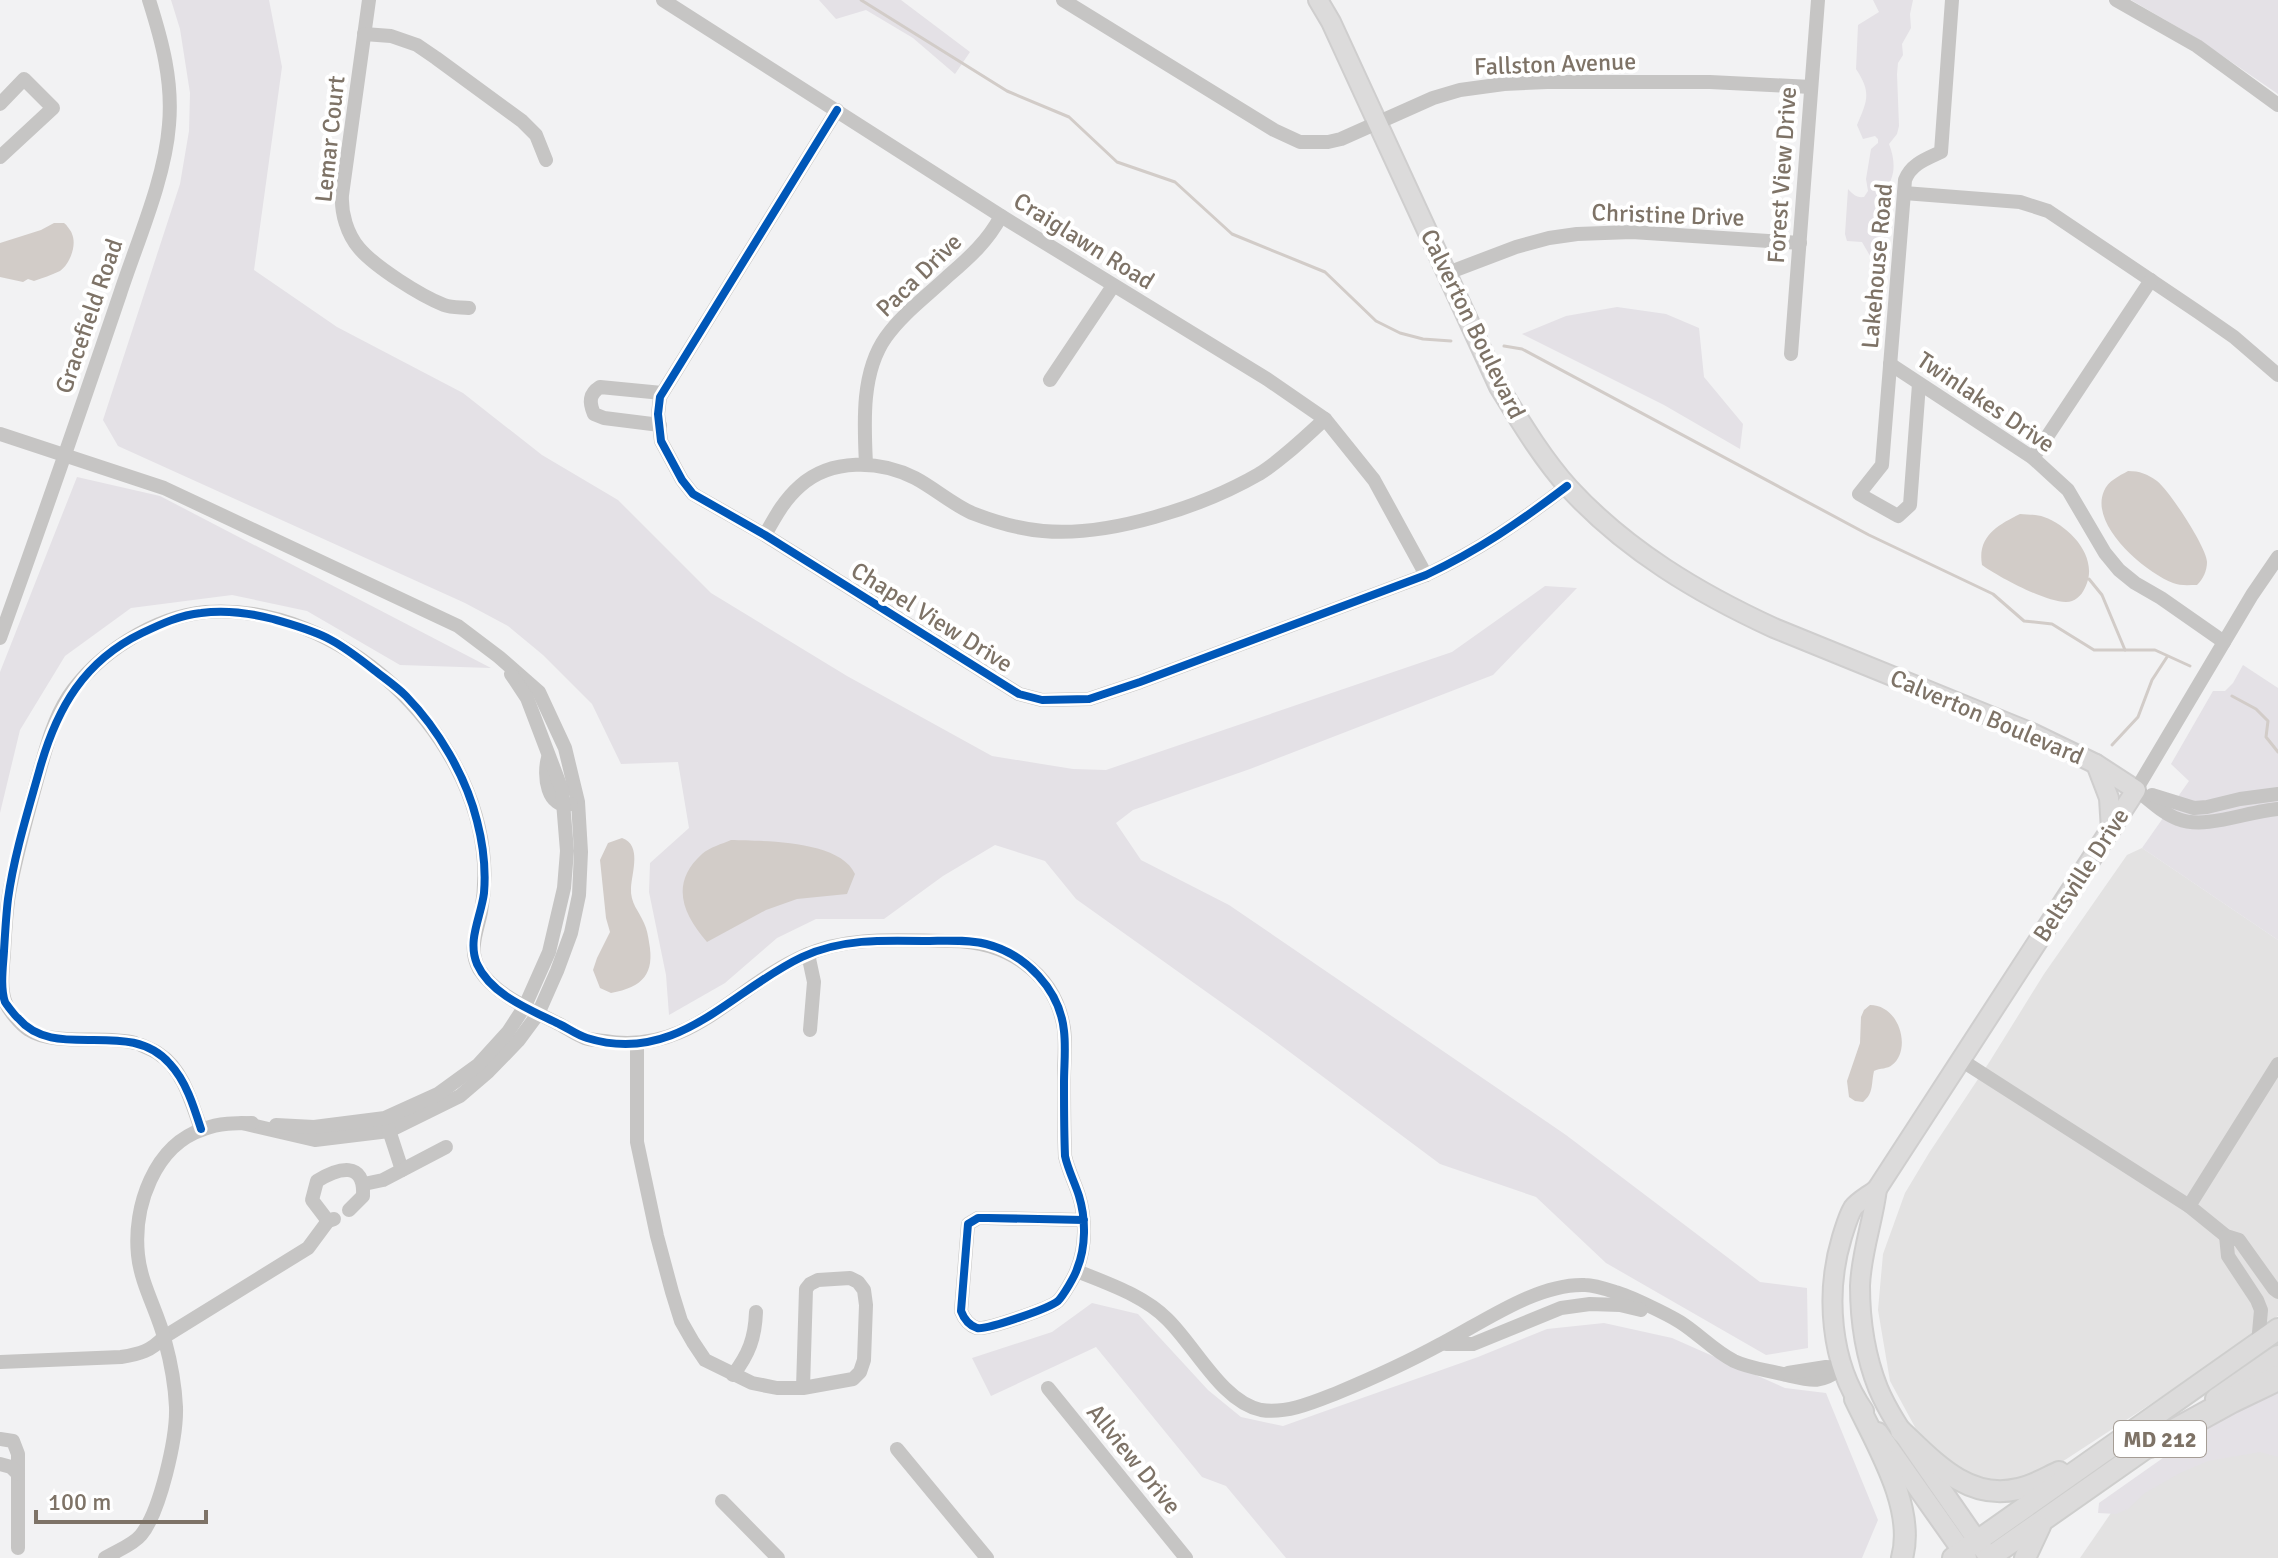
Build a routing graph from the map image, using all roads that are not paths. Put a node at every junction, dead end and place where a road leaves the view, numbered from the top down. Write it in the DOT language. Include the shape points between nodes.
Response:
graph roads {
  1 [pos="149,0"];
  2 [pos="369,0"];
  3 [pos="663,0"];
  4 [pos="1063,0"];
  5 [pos="1318,0"];
  6 [pos="1818,0"];
  7 [pos="1952,0"];
  8 [pos="2116,0"];
  9 [pos="364,34"];
  10 [pos="1811,87"];
  11 [pos="0,104"];
  12 [pos="2278,105"];
  13 [pos="837,110"];
  14 [pos="1378,123"];
  15 [pos="0,157"];
  16 [pos="546,160"];
  17 [pos="1904,193"];
  18 [pos="1001,216"];
  19 [pos="1800,243"];
  20 [pos="1445,274"];
  21 [pos="2151,280"];
  22 [pos="1113,286"];
  23 [pos="469,308"];
  24 [pos="1791,354"];
  25 [pos="1890,364"];
  26 [pos="2278,375"];
  27 [pos="1050,380"];
  28 [pos="1919,384"];
  29 [pos="662,393"];
  30 [pos="1325,419"];
  31 [pos="660,425"];
  32 [pos="0,434"];
  33 [pos="65,456"];
  34 [pos="2033,458"];
  35 [pos="866,464"];
  36 [pos="1567,486"];
  37 [pos="765,535"];
  38 [pos="2278,557"];
  39 [pos="1426,575"];
  40 [pos="0,638"];
  41 [pos="2224,642"];
  42 [pos="499,657"];
  43 [pos="565,748"];
  44 [pos="549,754"];
  45 [pos="2096,764"];
  46 [pos="2136,790"];
  47 [pos="2278,794"];
  48 [pos="571,804"];
  49 [pos="2242,806"];
  50 [pos="2278,809"];
  51 [pos="2111,830"];
  52 [pos="808,954"];
  53 [pos="532,1010"];
  54 [pos="810,1030"];
  55 [pos="637,1043"];
  56 [pos="1961,1060"];
  57 [pos="2278,1064"];
  58 [pos="387,1124"];
  59 [pos="201,1129"];
  60 [pos="446,1147"];
  61 [pos="402,1170"];
  62 [pos="364,1184"];
  63 [pos="1877,1189"];
  64 [pos="2189,1206"];
  65 [pos="349,1210"];
  66 [pos="1084,1220"];
  67 [pos="2226,1236"];
  68 [pos="1077,1271"];
  69 [pos="2278,1292"];
  70 [pos="1558,1297"];
  71 [pos="756,1312"];
  72 [pos="1664,1315"];
  73 [pos="2278,1329"];
  74 [pos="164,1337"];
  75 [pos="2258,1344"];
  76 [pos="1441,1345"];
  77 [pos="2278,1356"];
  78 [pos="0,1362"];
  79 [pos="1842,1368"];
  80 [pos="733,1375"];
  81 [pos="2278,1378"];
  82 [pos="803,1388"];
  83 [pos="1048,1388"];
  84 [pos="1855,1399"];
  85 [pos="1901,1431"];
  86 [pos="0,1439"];
  87 [pos="2150,1445"];
  88 [pos="897,1449"];
  89 [pos="2096,1457"];
  90 [pos="0,1464"];
  91 [pos="18,1474"];
  92 [pos="722,1501"];
  93 [pos="2042,1522"];
  94 [pos="18,1548"];
  95 [pos="1975,1555"];
  96 [pos="105,1558"];
  97 [pos="778,1558"];
  98 [pos="987,1558"];
  99 [pos="1186,1558"];
  100 [pos="1902,1558"];
  101 [pos="2025,1558"];
  1 -- 33 [label="street, Gracefield Road" via="170,84 169,127 159,178"];
  2 -- 9 [label="street, Lemar Court"];
  3 -- 13 [label="street, Craiglawn Road"];
  4 -- 14 [label="street, Fallston Avenue" via="1288,138 1328,142"];
  5 -- 14 [label="street, Calverton Boulevard"];
  6 -- 10 [label="street, Forest View Drive"];
  7 -- 17 [label="street, Lakehouse Road" via="1941,152 1910,170"];
  8 -- 12 [label="street" via="2197,46"];
  9 -- 16 [label="street" via="391,36 436,58 522,121 536,135"];
  9 -- 23 [label="street, Lemar Court" via="342,195 346,226 358,247 416,291 447,306"];
  10 -- 14 [label="street, Fallston Avenue" via="1710,82 1493,85 1433,98"];
  10 -- 19 [label="street, Forest View Drive"];
  11 -- 15 [label="street" via="24,79 53,108"];
  13 -- 18 [label="street, Craiglawn Road"];
  13 -- 29 [label="street, Chapel View Drive"];
  14 -- 20 [label="street, Calverton Boulevard"];
  17 -- 21 [label="street" via="2035,206"];
  17 -- 25 [label="street, Lakehouse Road"];
  18 -- 22 [label="street, Craiglawn Road"];
  18 -- 35 [label="street, Paca Drive" via="987,239 901,320 876,356 866,400"];
  19 -- 20 [label="street, Christine Drive" via="1591,233 1516,247"];
  19 -- 24 [label="street, Forest View Drive"];
  20 -- 36 [label="street, Calverton Boulevard" via="1499,387"];
  21 -- 26 [label="street" via="2234,337"];
  21 -- 34 [label="street"];
  22 -- 27 [label="street"];
  22 -- 30 [label="street, Craiglawn Road"];
  25 -- 28 [label="street, Twinlakes Drive"];
  25 -- 28 [label="street, Lakehouse Road" via="1882,465 1859,494 1898,516 1910,505"];
  28 -- 34 [label="street, Twinlakes Drive"];
  29 -- 31 [label="street, Chapel View Drive"];
  29 -- 31 [label="street" via="600,387 589,404 604,418"];
  30 -- 35 [label="street" via="1258,474 1168,512 1104,528 1046,531 1009,525 969,512 898,470"];
  30 -- 39 [label="street, Craiglawn Road" via="1374,480"];
  31 -- 37 [label="street, Chapel View Drive" via="661,441 693,494"];
  32 -- 33 [label="street"];
  33 -- 40 [label="street, Gracefield Road"];
  33 -- 42 [label="street" via="164,488 458,626"];
  34 -- 41 [label="street, Twinlakes Drive" via="2068,490 2119,570"];
  35 -- 37 [label="street" via="811,477 780,508"];
  36 -- 39 [label="street, Chapel View Drive" via="1494,539"];
  36 -- 45 [label="street, Calverton Boulevard" via="1630,545 1735,610"];
  37 -- 39 [label="street, Chapel View Drive" via="1007,687 1042,700 1089,699"];
  38 -- 41 [label="street, Beltsville Drive"];
  41 -- 46 [label="street, Beltsville Drive"];
  42 -- 43 [label="street" via="539,692"];
  42 -- 44 [label="street" via="527,698"];
  43 -- 44 [label="street"];
  43 -- 48 [label="street"];
  44 -- 48 [label="street" via="545,769 550,795 554,802"];
  45 -- 46 [label="street, Calverton Boulevard"];
  45 -- 51 [label="street" via="2109,798"];
  46 -- 49 [label="street" via="2176,819 2192,823 2209,822"];
  46 -- 51 [label="street, Beltsville Drive"];
  47 -- 49 [label="street"];
  48 -- 53 [label="street" via="581,852 579,895 571,933"];
  49 -- 50 [label="street"];
  51 -- 56 [label="street, Beltsville Drive"];
  52 -- 54 [label="street" via="814,982"];
  52 -- 55 [label="street" via="673,1037"];
  52 -- 66 [label="street" via="883,940 964,941 1000,949 1031,968 1047,985 1063,1024 1065,1156"];
  53 -- 55 [label="street" via="585,1038"];
  53 -- 58 [label="street" via="518,1041 460,1096"];
  53 -- 59 [label="street" via="504,994 475,958 473,942 484,892 477,819 442,743 403,693 336,642 301,627 227,612 169,621 113,649 78,685 54,723 18,847 1,986 5,1004 37,1034 52,1039 119,1039 160,1054 180,1078"];
  55 -- 80 [label="street" via="637,1142 672,1292 681,1321 705,1360"];
  56 -- 63 [label="street, Beltsville Drive"];
  56 -- 64 [label="street"];
  57 -- 64 [label="street"];
  58 -- 59 [label="street" via="242,1123"];
  58 -- 61 [label="street"];
  59 -- 74 [label="street" via="157,1167 141,1205 141,1274"];
  60 -- 61 [label="street"];
  61 -- 62 [label="street"];
  62 -- 65 [label="street" via="363,1196"];
  62 -- 74 [label="street" via="355,1172 344,1169 317,1181 312,1200 331,1220 308,1248"];
  63 -- 79 [label="street, Beltsville Drive" via="1853,1207 1834,1271"];
  63 -- 85 [label="street, Beltsville Drive" via="1860,1284 1862,1327 1879,1391"];
  64 -- 67 [label="street"];
  66 -- 68 [label="street"];
  66 -- 68 [label="street" via="978,1218 968,1224 961,1311 972,1326 990,1328 1058,1301"];
  67 -- 69 [label="street" via="2239,1240"];
  67 -- 75 [label="street" via="2228,1256 2261,1310"];
  68 -- 76 [label="street" via="1148,1303 1226,1390 1262,1410 1314,1402"];
  70 -- 72 [label="street"];
  70 -- 72 [label="street" via="1585,1285 1618,1292"];
  70 -- 76 [label="street" via="1515,1303"];
  70 -- 76 [label="street" via="1473,1344"];
  71 -- 80 [label="street" via="750,1349"];
  72 -- 79 [label="street" via="1717,1352 1756,1369 1784,1374"];
  73 -- 75 [label="main road, MD 212"];
  74 -- 78 [label="street" via="140,1354"];
  74 -- 96 [label="street" via="176,1410 162,1488 139,1539"];
  75 -- 89 [label="main road, MD 212"];
  77 -- 87 [label="main road, MD 212"];
  79 -- 84 [label="street, Beltsville Drive"];
  80 -- 82 [label="street" via="777,1388"];
  81 -- 87 [label="highway"];
  82 -- 82 [label="street" via="853,1379 860,1372 866,1305 864,1290 850,1278 818,1280 806,1289"];
  83 -- 99 [label="street, Allview Drive"];
  84 -- 95 [label="street, Beltsville Drive"];
  84 -- 100 [label="main road" via="1900,1500"];
  85 -- 89 [label="main road" via="1944,1472 1988,1490 2030,1486"];
  85 -- 95 [label="street, Beltsville Drive"];
  86 -- 91 [label="street" via="13,1441"];
  87 -- 93 [label="main road, MD 212"];
  88 -- 98 [label="street"];
  89 -- 95 [label="main road, MD 212"];
  90 -- 91 [label="street"];
  91 -- 94 [label="street"];
  92 -- 97 [label="street"];
  93 -- 95 [label="main road, MD 212"];
  93 -- 101 [label="main road"];
}
